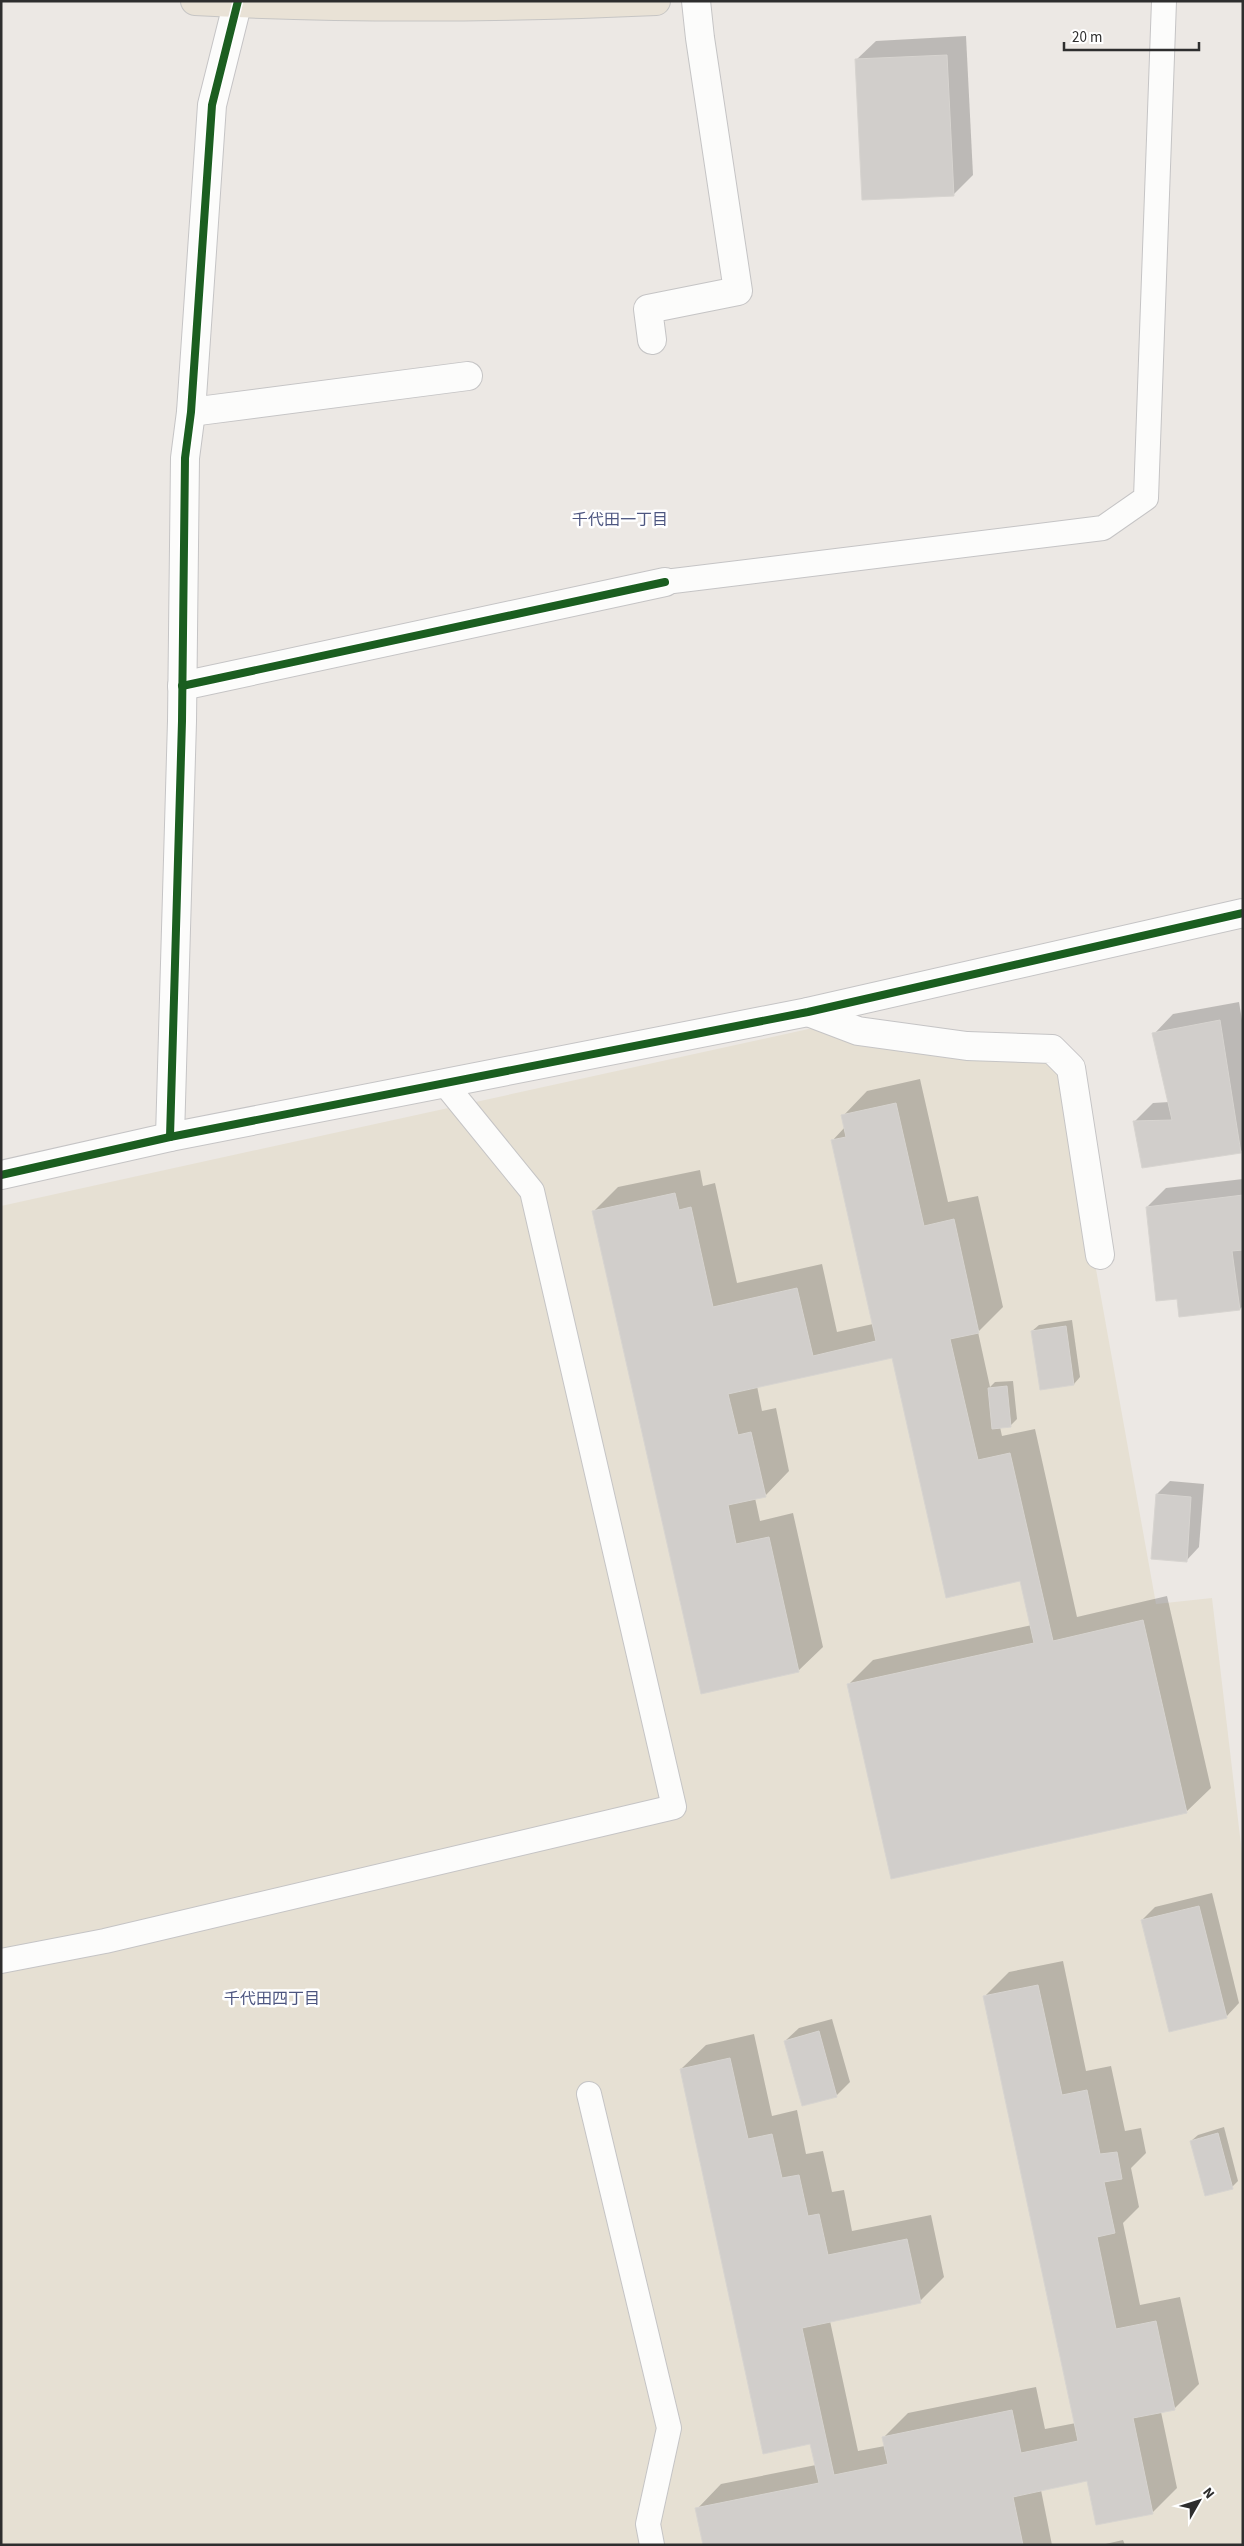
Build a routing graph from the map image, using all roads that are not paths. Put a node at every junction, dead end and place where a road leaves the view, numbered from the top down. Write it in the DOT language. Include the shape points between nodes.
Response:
graph roads {
  1 [pos="195,1"];
  2 [pos="656,1"];
  3 [pos="696,1"];
  4 [pos="1164,1"];
  5 [pos="238,2"];
  6 [pos="652,340"];
  7 [pos="468,376"];
  8 [pos="190,412"];
  9 [pos="665,582"];
  10 [pos="182,686"];
  11 [pos="1243,913"];
  12 [pos="808,1012"];
  13 [pos="445,1084"];
  14 [pos="170,1137"];
  15 [pos="1,1175"];
  16 [pos="1100,1255"];
  17 [pos="1,1961"];
  18 [pos="589,2094"];
  19 [pos="652,2545"];
  1 -- 5 [label="highway"];
  2 -- 5 [label="highway" via="535,7 336,7"];
  3 -- 6 [label="street" via="738,291 648,309"];
  4 -- 9 [label="lane" via="1146,498 1103,528"];
  5 -- 8 [label="street" via="212,105"];
  7 -- 8 [label="street"];
  8 -- 10 [label="street" via="185,458"];
  9 -- 10 [label="street"];
  10 -- 14 [label="street"];
  11 -- 12 [label="street"];
  12 -- 13 [label="street"];
  12 -- 16 [label="street" via="858,1032 967,1046 1052,1048 1071,1068"];
  13 -- 14 [label="street"];
  13 -- 17 [label="lane" via="532,1191 674,1807 105,1941"];
  14 -- 15 [label="street"];
  18 -- 19 [label="lane" via="669,2428 648,2524"];
}
